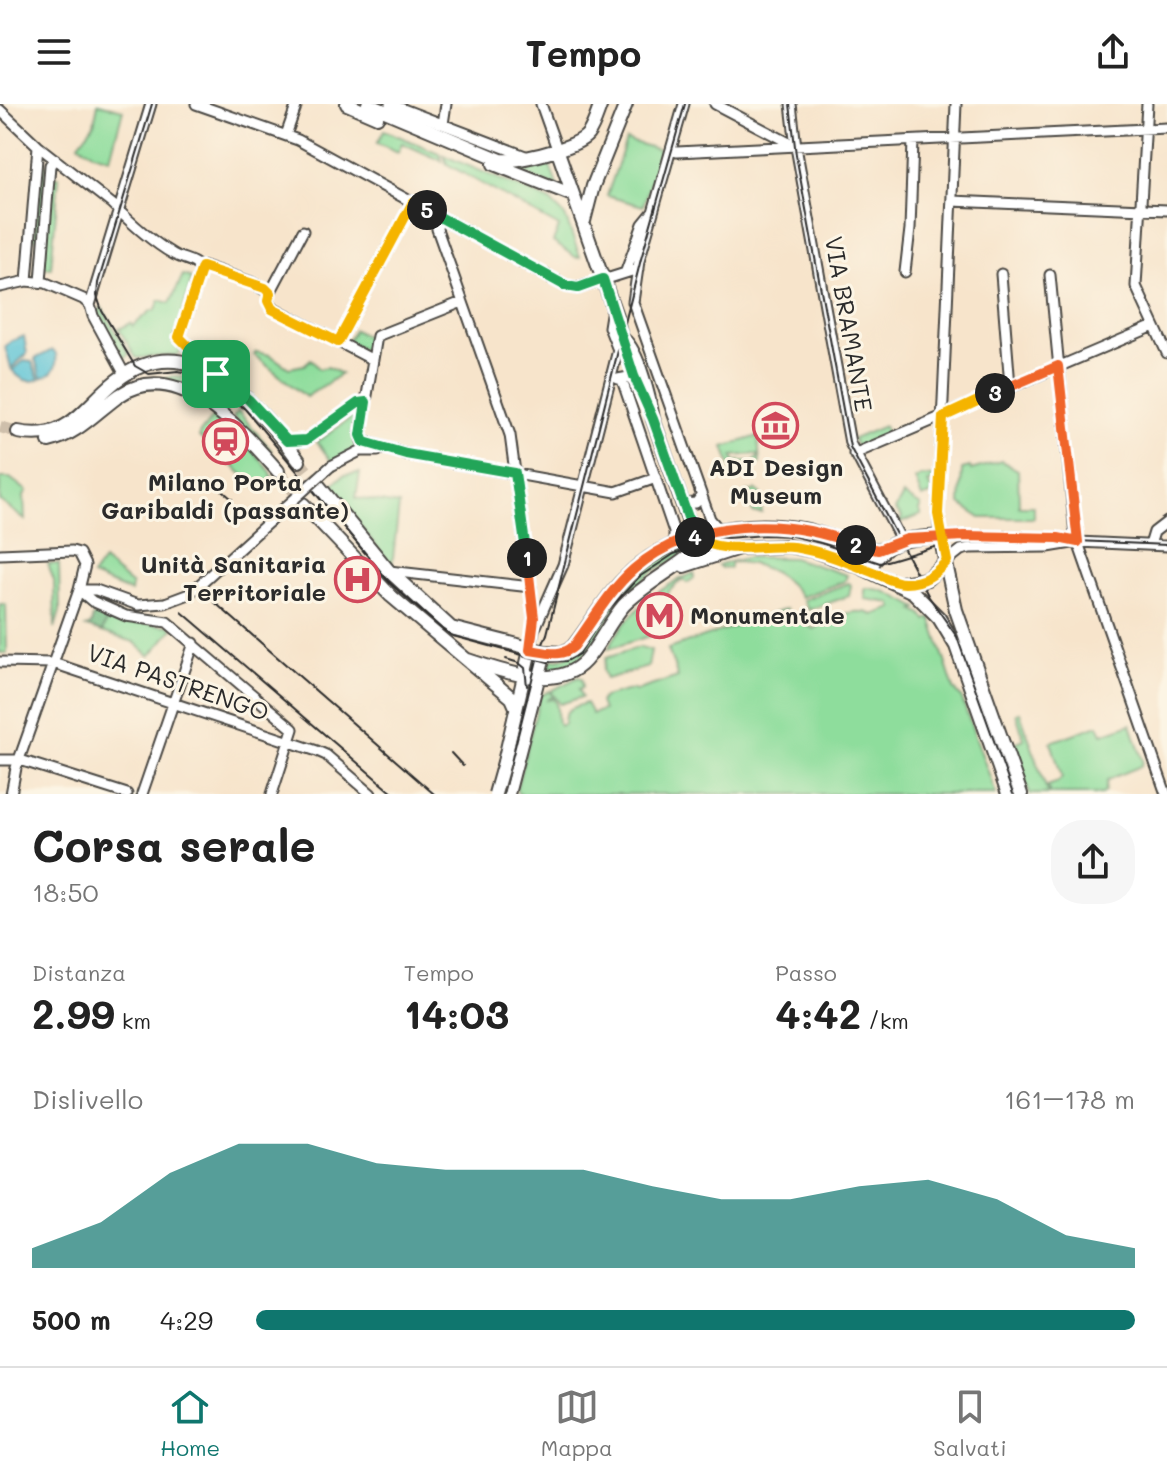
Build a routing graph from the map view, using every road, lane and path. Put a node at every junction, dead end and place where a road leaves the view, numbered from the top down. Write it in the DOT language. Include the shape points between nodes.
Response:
graph roads {
  1 [pos="151,104"];
  2 [pos="197,104"];
  3 [pos="297,104"];
  4 [pos="347,104"];
  5 [pos="368,104"];
  6 [pos="390,104"];
  7 [pos="446,104"];
  8 [pos="541,104"];
  9 [pos="601,104"];
  10 [pos="626,104"];
  11 [pos="684,104"];
  12 [pos="715,104"];
  13 [pos="791,104"];
  14 [pos="956,104"];
  15 [pos="1147,104"];
  16 [pos="0,110"];
  17 [pos="443,124"];
  18 [pos="1167,128"];
  19 [pos="1145,129"];
  20 [pos="769,132"];
  21 [pos="286,135"];
  22 [pos="954,138"];
  23 [pos="913,141"];
  24 [pos="38,146"];
  25 [pos="796,147"];
  26 [pos="767,148"];
  27 [pos="557,149"];
  28 [pos="671,150"];
  29 [pos="528,157"];
  30 [pos="52,162"];
  31 [pos="37,167"];
  32 [pos="593,186"];
  33 [pos="573,195"];
  34 [pos="952,201"];
  35 [pos="413,202"];
  36 [pos="1141,209"];
  37 [pos="654,210"];
  38 [pos="1167,210"];
  39 [pos="119,211"];
  40 [pos="439,216"];
  41 [pos="584,224"];
  42 [pos="303,231"];
  43 [pos="638,269"];
  44 [pos="201,270"];
  45 [pos="626,271"];
  46 [pos="905,272"];
  47 [pos="1001,274"];
  48 [pos="1050,275"];
  49 [pos="603,279"];
  50 [pos="27,281"];
  51 [pos="41,282"];
  52 [pos="0,287"];
  53 [pos="270,293"];
  54 [pos="462,302"];
  55 [pos="90,305"];
  56 [pos="1154,326"];
  57 [pos="621,341"];
  58 [pos="338,342"];
  59 [pos="1167,353"];
  60 [pos="373,360"];
  61 [pos="1058,366"];
  62 [pos="216,374"];
  63 [pos="125,375"];
  64 [pos="634,376"];
  65 [pos="659,377"];
  66 [pos="611,378"];
  67 [pos="1010,386"];
  68 [pos="126,392"];
  69 [pos="366,402"];
  70 [pos="943,417"];
  71 [pos="284,440"];
  72 [pos="306,440"];
  73 [pos="406,454"];
  74 [pos="854,454"];
  75 [pos="299,461"];
  76 [pos="278,471"];
  77 [pos="515,473"];
  78 [pos="656,478"];
  79 [pos="319,486"];
  80 [pos="583,486"];
  81 [pos="701,496"];
  82 [pos="303,504"];
  83 [pos="683,504"];
  84 [pos="938,514"];
  85 [pos="1167,522"];
  86 [pos="720,531"];
  87 [pos="694,537"];
  88 [pos="919,538"];
  89 [pos="901,540"];
  90 [pos="942,541"];
  91 [pos="1074,542"];
  92 [pos="674,545"];
  93 [pos="1150,545"];
  94 [pos="1167,546"];
  95 [pos="739,548"];
  96 [pos="885,549"];
  97 [pos="0,554"];
  98 [pos="947,561"];
  99 [pos="869,570"];
  100 [pos="389,571"];
  101 [pos="424,574"];
  102 [pos="662,575"];
  103 [pos="899,583"];
  104 [pos="619,584"];
  105 [pos="531,587"];
  106 [pos="79,590"];
  107 [pos="413,594"];
  108 [pos="634,595"];
  109 [pos="605,600"];
  110 [pos="621,609"];
  111 [pos="534,630"];
  112 [pos="194,643"];
  113 [pos="530,650"];
  114 [pos="545,652"];
  115 [pos="468,660"];
  116 [pos="0,662"];
  117 [pos="53,663"];
  118 [pos="524,674"];
  119 [pos="566,674"];
  120 [pos="538,677"];
  121 [pos="533,697"];
  122 [pos="172,702"];
  123 [pos="516,707"];
  124 [pos="290,742"];
  125 [pos="0,760"];
  126 [pos="20,760"];
  127 [pos="123,793"];
  128 [pos="11,794"];
  129 [pos="142,794"];
  130 [pos="272,794"];
  131 [pos="371,794"];
  132 [pos="495,794"];
  133 [pos="508,794"];
  134 [pos="1008,794"];
  135 [pos="1021,794"];
  136 [pos="1166,794"];
  1 -- 39 [label="street"];
  2 -- 21 [label="street"];
  3 -- 21 [label="street"];
  4 -- 33 [label="main road"];
  5 -- 29 [label="main road" via="501,160"];
  6 -- 17 [label="street"];
  7 -- 17 [label="street"];
  8 -- 27 [label="street"];
  9 -- 27 [label="main road" via="586,136"];
  10 -- 32 [label="main road"];
  11 -- 28 [label="street"];
  12 -- 20 [label="street"];
  13 -- 25 [label="street, VIA BRAMANTE"];
  14 -- 22 [label="street"];
  15 -- 19 [label="street"];
  16 -- 24 [label="street"];
  17 -- 29 [label="street"];
  18 -- 19 [label="street"];
  19 -- 22 [label="street"];
  19 -- 36 [label="street"];
  20 -- 25 [label="street"];
  20 -- 26 [label="street"];
  21 -- 35 [label="street"];
  22 -- 23 [label="street"];
  22 -- 34 [label="street"];
  23 -- 25 [label="street"];
  23 -- 46 [label="street"];
  24 -- 30 [label="street"];
  24 -- 31 [label="street"];
  25 -- 26 [label="street"];
  25 -- 74 [label="street, VIA BRAMANTE"];
  26 -- 28 [label="street"];
  27 -- 29 [label="main road"];
  27 -- 33 [label="main road"];
  28 -- 37 [label="street"];
  30 -- 31 [label="street"];
  30 -- 39 [label="street"];
  30 -- 51 [label="street"];
  31 -- 50 [label="street"];
  32 -- 33 [label="main road"];
  32 -- 41 [label="main road"];
  33 -- 41 [label="main road"];
  34 -- 36 [label="street"];
  34 -- 70 [label="street"];
  35 -- 40 [label="street"];
  35 -- 58 [label="street"];
  36 -- 38 [label="street"];
  36 -- 56 [label="street" via="1136,286"];
  37 -- 43 [label="street"];
  37 -- 45 [label="street" via="643,224"];
  39 -- 44 [label="street" via="170,253"];
  39 -- 55 [label="street"];
  40 -- 49 [label="street" via="566,286 578,288"];
  40 -- 54 [label="street" via="437,229"];
  41 -- 49 [label="main road"];
  42 -- 53 [label="street"];
  43 -- 45 [label="street"];
  43 -- 65 [label="street" via="633,302"];
  44 -- 53 [label="street" via="204,266"];
  44 -- 62 [label="street" via="181,340"];
  45 -- 49 [label="street"];
  47 -- 67 [label="street"];
  48 -- 61 [label="street"];
  49 -- 57 [label="main road"];
  50 -- 51 [label="street"];
  50 -- 52 [label="street"];
  51 -- 55 [label="street"];
  53 -- 58 [label="street" via="272,309"];
  54 -- 60 [label="street" via="377,336"];
  54 -- 77 [label="street" via="510,435"];
  55 -- 63 [label="street"];
  56 -- 59 [label="street"];
  56 -- 61 [label="street"];
  57 -- 64 [label="main road"];
  57 -- 66 [label="street"];
  58 -- 60 [label="street"];
  60 -- 69 [label="street"];
  61 -- 67 [label="street"];
  61 -- 91 [label="street"];
  62 -- 63 [label="main road" via="170,362"];
  62 -- 71 [label="main road" via="254,405"];
  63 -- 68 [label="main road"];
  63 -- 68 [label="main road" via="68,425 17,436 40,442 65,436"];
  64 -- 65 [label="street" via="646,372"];
  64 -- 66 [label="street"];
  64 -- 78 [label="street"];
  64 -- 83 [label="main road" via="650,401"];
  65 -- 81 [label="street"];
  66 -- 80 [label="street"];
  67 -- 70 [label="street"];
  68 -- 76 [label="main road" via="157,386 198,398 230,420"];
  69 -- 72 [label="street"];
  69 -- 73 [label="street" via="361,439"];
  70 -- 74 [label="street"];
  70 -- 84 [label="street"];
  71 -- 72 [label="street"];
  71 -- 75 [label="main road"];
  72 -- 75 [label="street"];
  73 -- 77 [label="street"];
  73 -- 106 [label="street, bridge" via="360,451 331,466 189,594 138,605 96,590"];
  74 -- 89 [label="street, VIA BRAMANTE"];
  77 -- 80 [label="street"];
  77 -- 105 [label="street"];
  78 -- 80 [label="street" via="616,492"];
  78 -- 92 [label="street"];
  79 -- 100 [label="main road"];
  80 -- 111 [label="street" via="563,565"];
  81 -- 83 [label="street" via="696,503"];
  81 -- 86 [label="street"];
  82 -- 115 [label="main road" via="385,590"];
  83 -- 87 [label="main road"];
  84 -- 88 [label="street" via="934,526"];
  84 -- 90 [label="street"];
  85 -- 93 [label="street" via="1154,532"];
  86 -- 87 [label="main road"];
  86 -- 96 [label="main road" via="793,527 869,550"];
  87 -- 92 [label="main road"];
  87 -- 95 [label="main road"];
  87 -- 102 [label="main road" via="693,553"];
  88 -- 89 [label="main road"];
  88 -- 90 [label="main road"];
  89 -- 96 [label="main road"];
  90 -- 91 [label="street" via="964,536"];
  90 -- 98 [label="main road"];
  91 -- 93 [label="street"];
  91 -- 98 [label="street" via="966,549"];
  91 -- 136 [label="street"];
  92 -- 104 [label="main road" via="644,561"];
  93 -- 94 [label="street"];
  95 -- 99 [label="main road" via="801,548"];
  95 -- 102 [label="main road"];
  96 -- 99 [label="main road"];
  97 -- 106 [label="street" via="76,552 85,565"];
  98 -- 103 [label="main road" via="927,579"];
  98 -- 135 [label="main road" via="956,610"];
  99 -- 103 [label="main road"];
  100 -- 101 [label="street"];
  100 -- 107 [label="main road"];
  101 -- 105 [label="street"];
  101 -- 107 [label="street"];
  102 -- 108 [label="main road"];
  103 -- 134 [label="main road" via="927,603 956,646"];
  104 -- 108 [label="main road" via="623,592"];
  104 -- 109 [label="main road"];
  105 -- 111 [label="street"];
  106 -- 112 [label="street" via="118,613 167,622"];
  106 -- 117 [label="street"];
  107 -- 113 [label="main road" via="454,629"];
  108 -- 110 [label="main road"];
  109 -- 110 [label="main road" via="616,599"];
  109 -- 114 [label="main road" via="570,650"];
  110 -- 119 [label="main road" via="585,661"];
  111 -- 113 [label="street"];
  112 -- 122 [label="street"];
  112 -- 124 [label="street" via="293,729"];
  113 -- 114 [label="main road"];
  113 -- 118 [label="main road"];
  114 -- 120 [label="main road"];
  115 -- 118 [label="main road"];
  115 -- 123 [label="main road"];
  116 -- 117 [label="street, VIA PASTRENGO"];
  117 -- 122 [label="street, VIA PASTRENGO"];
  117 -- 126 [label="street"];
  118 -- 120 [label="main road"];
  118 -- 123 [label="main road"];
  119 -- 120 [label="main road"];
  119 -- 121 [label="main road"];
  120 -- 121 [label="main road"];
  121 -- 133 [label="main road"];
  122 -- 124 [label="street, VIA PASTRENGO"];
  122 -- 129 [label="street"];
  123 -- 132 [label="main road, bridge"];
  124 -- 130 [label="street"];
  124 -- 131 [label="street, VIA PASTRENGO" via="326,755"];
  125 -- 126 [label="street"];
  126 -- 127 [label="street"];
  126 -- 128 [label="street"];
}
